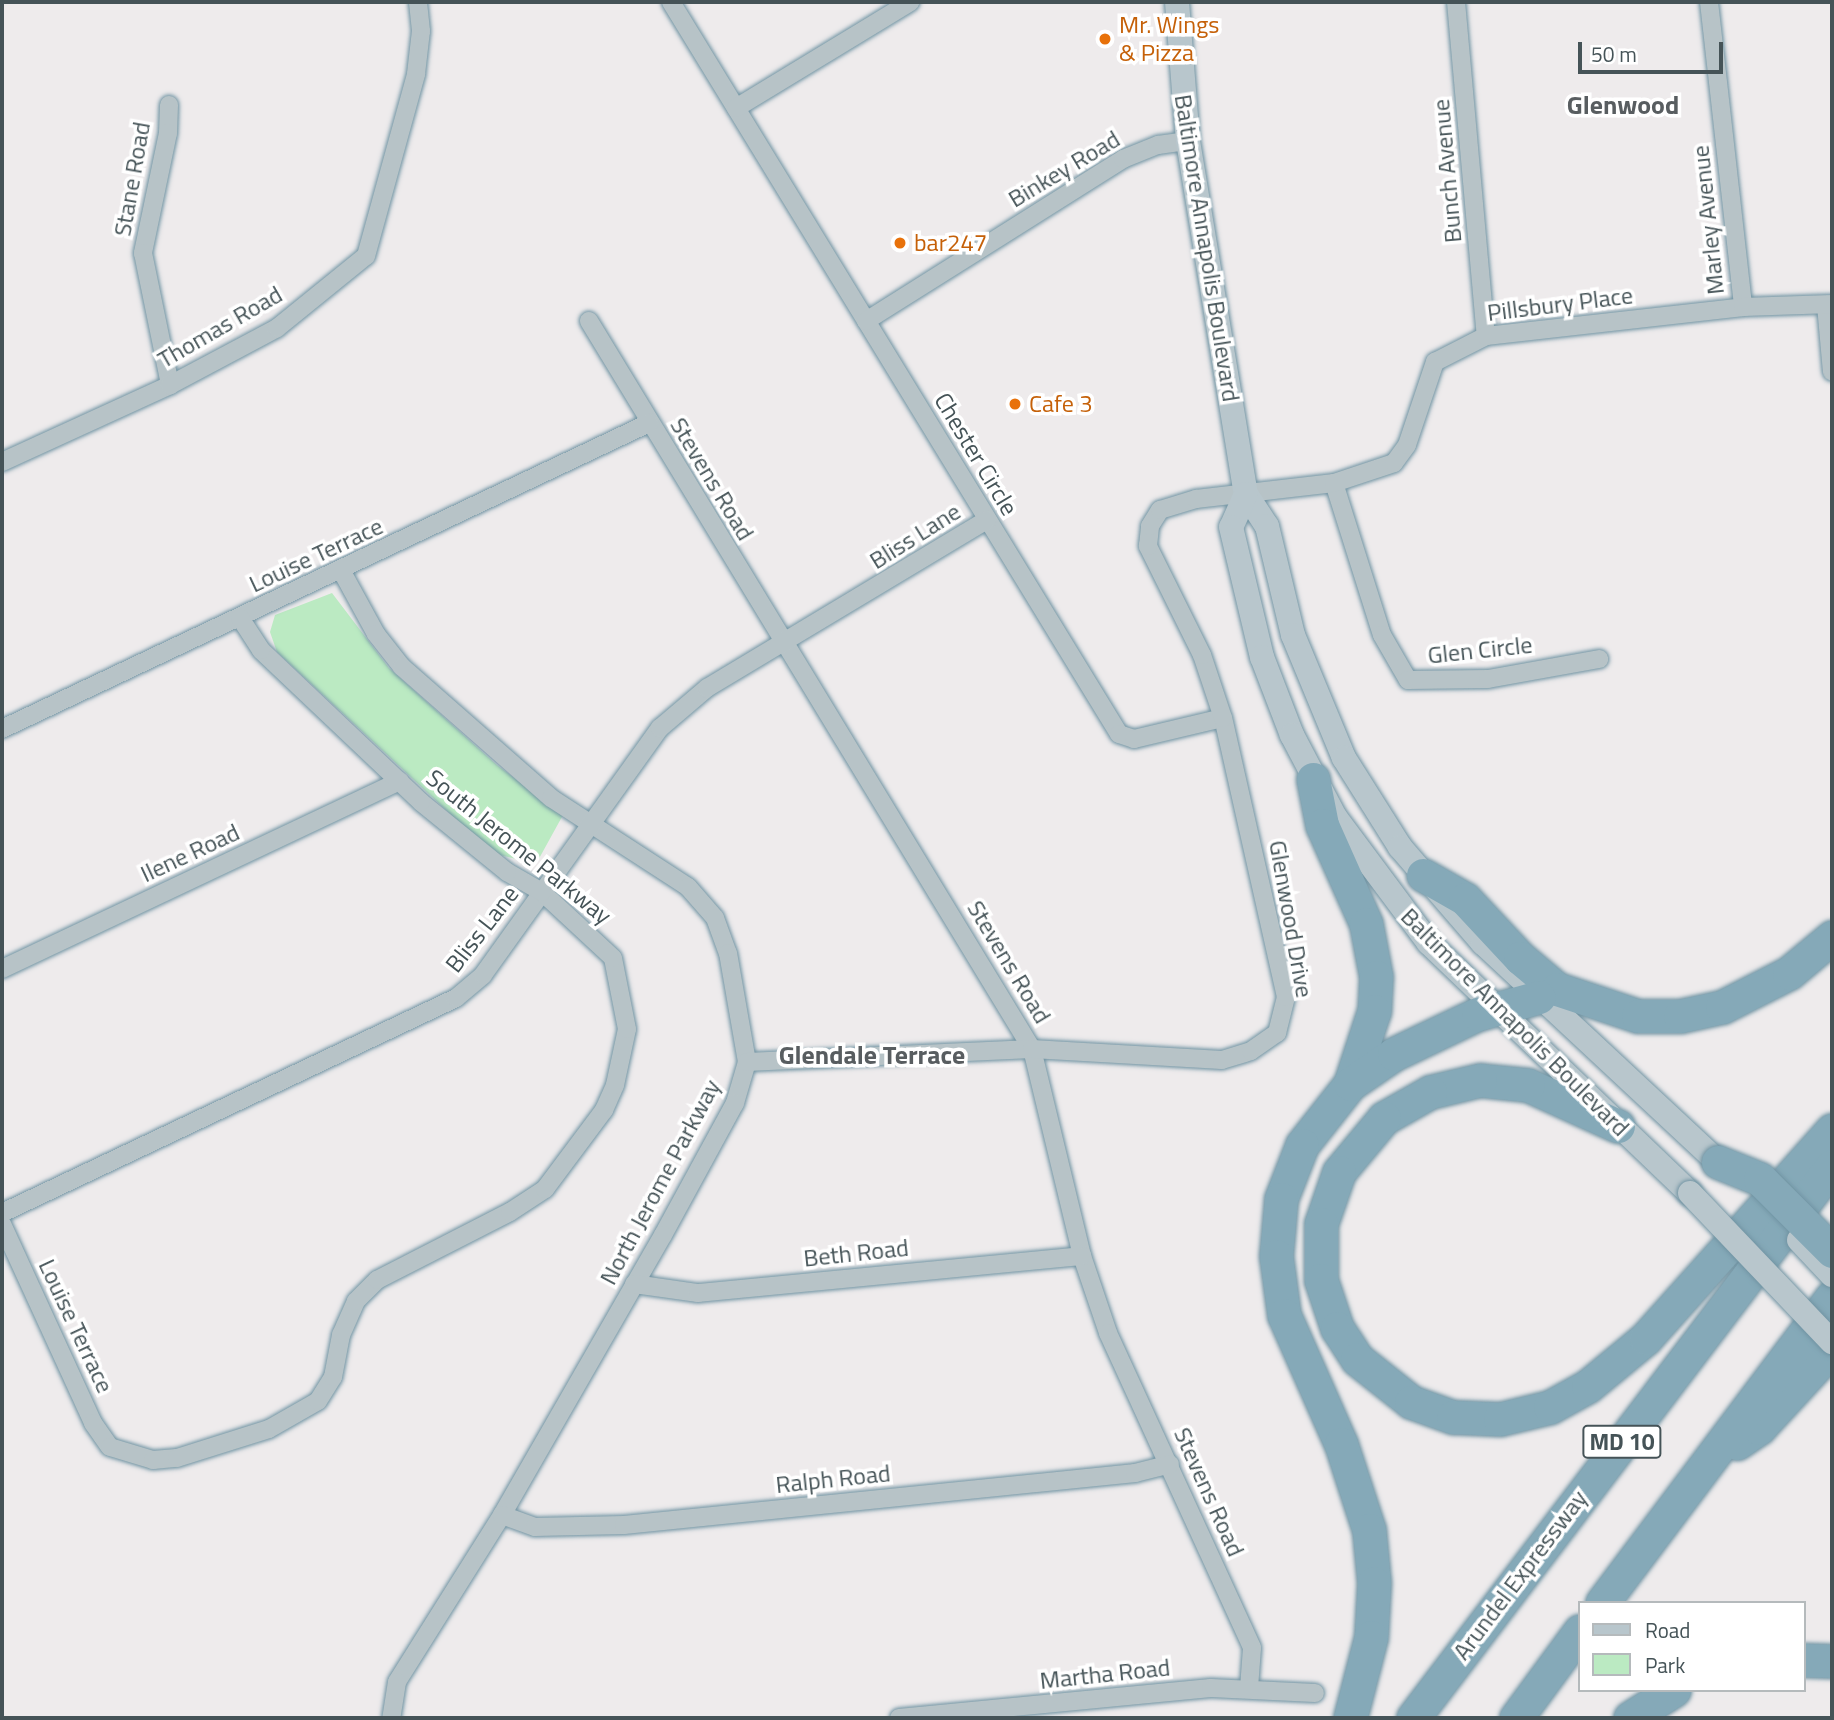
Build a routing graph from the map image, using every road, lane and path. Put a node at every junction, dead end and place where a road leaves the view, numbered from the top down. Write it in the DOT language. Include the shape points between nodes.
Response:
graph roads {
  1 [pos="418,2"];
  2 [pos="671,2"];
  3 [pos="910,2"];
  4 [pos="1177,2"];
  5 [pos="1456,2"];
  6 [pos="1709,2"];
  7 [pos="169,105"];
  8 [pos="736,108"];
  9 [pos="1188,141"];
  10 [pos="1829,305"];
  11 [pos="1743,307"];
  12 [pos="589,321"];
  13 [pos="866,321"];
  14 [pos="1486,336"];
  15 [pos="1832,372"];
  16 [pos="170,385"];
  17 [pos="649,423"];
  18 [pos="2,462"];
  19 [pos="1334,483"];
  20 [pos="1246,494"];
  21 [pos="987,520"];
  22 [pos="341,570"];
  23 [pos="240,618"];
  24 [pos="783,646"];
  25 [pos="1599,659"];
  26 [pos="1223,718"];
  27 [pos="2,729"];
  28 [pos="1313,779"];
  29 [pos="400,781"];
  30 [pos="589,822"];
  31 [pos="1423,875"];
  32 [pos="542,892"];
  33 [pos="1832,937"];
  34 [pos="2,970"];
  35 [pos="1539,997"];
  36 [pos="1499,1008"];
  37 [pos="1032,1049"];
  38 [pos="747,1062"];
  39 [pos="1350,1084"];
  40 [pos="1618,1126"];
  41 [pos="1832,1130"];
  42 [pos="1718,1162"];
  43 [pos="1832,1166"];
  44 [pos="2,1213"];
  45 [pos="2,1224"];
  46 [pos="1832,1251"];
  47 [pos="1082,1256"];
  48 [pos="1832,1275"];
  49 [pos="634,1284"];
  50 [pos="1832,1297"];
  51 [pos="1832,1342"];
  52 [pos="1832,1349"];
  53 [pos="110,1447"];
  54 [pos="1170,1464"];
  55 [pos="1703,1466"];
  56 [pos="502,1515"];
  57 [pos="1603,1601"];
  58 [pos="1578,1635"];
  59 [pos="1806,1660"];
  60 [pos="1832,1661"];
  61 [pos="1249,1688"];
  62 [pos="1671,1692"];
  63 [pos="1315,1693"];
  64 [pos="391,1718"];
  65 [pos="899,1718"];
  66 [pos="1350,1718"];
  67 [pos="1413,1718"];
  68 [pos="1516,1718"];
  69 [pos="1630,1718"];
  1 -- 16 [label="street, Thomas Road" via="421,31 416,74 366,256 277,328"];
  2 -- 8 [label="street, Chester Circle"];
  3 -- 8 [label="street"];
  4 -- 9 [label="main road, Baltimore Annapolis Boulevard"];
  5 -- 14 [label="street, Bunch Avenue"];
  6 -- 11 [label="street, Marley Avenue"];
  7 -- 16 [label="street, Stane Road" via="168,133 143,253"];
  8 -- 13 [label="street, Chester Circle"];
  9 -- 13 [label="street, Binkey Road" via="1158,145 1123,159"];
  9 -- 20 [label="main road, Baltimore Annapolis Boulevard"];
  10 -- 11 [label="street, Pillsbury Place"];
  10 -- 15 [label="street"];
  11 -- 14 [label="street, Pillsbury Place"];
  12 -- 17 [label="street, Stevens Road"];
  13 -- 21 [label="street, Chester Circle"];
  14 -- 19 [label="street, Pillsbury Place" via="1435,362 1407,445 1394,463"];
  16 -- 18 [label="street, Thomas Road"];
  17 -- 22 [label="street, Louise Terrace"];
  17 -- 24 [label="street, Stevens Road"];
  19 -- 20 [label="street, Pillsbury Place"];
  19 -- 25 [label="street, Glen Circle" via="1382,635 1408,680 1488,679"];
  20 -- 26 [label="street, Glenwood Drive" via="1178,502 1160,510 1150,526 1148,546 1202,655"];
  20 -- 28 [label="main road, Baltimore Annapolis Boulevard" via="1231,527 1248,603 1278,701"];
  20 -- 31 [label="main road, Baltimore Annapolis Boulevard" via="1267,526 1293,635 1344,758 1364,794"];
  21 -- 24 [label="street, Bliss Lane"];
  21 -- 26 [label="street, Chester Circle" via="1119,734 1134,739"];
  22 -- 23 [label="street, Louise Terrace"];
  22 -- 30 [label="street, North Jerome Parkway" via="376,634 402,667 541,789"];
  23 -- 27 [label="street, Louise Terrace"];
  23 -- 29 [label="street, South Jerome Parkway" via="261,650"];
  24 -- 30 [label="street, Bliss Lane" via="706,688 660,728"];
  24 -- 37 [label="street, Stevens Road" via="912,847"];
  26 -- 37 [label="street, Glenwood Drive" via="1286,997 1276,1033 1251,1051 1222,1060"];
  28 -- 36 [label="main road, Baltimore Annapolis Boulevard" via="1400,908"];
  28 -- 39 [label="highway" via="1322,825 1358,902 1373,949 1374,1011"];
  29 -- 32 [label="street, South Jerome Parkway" via="468,843"];
  29 -- 34 [label="street, Ilene Road"];
  30 -- 32 [label="street, Bliss Lane"];
  30 -- 38 [label="street, North Jerome Parkway" via="688,887 715,918 728,953"];
  31 -- 33 [label="highway" via="1465,899 1557,989 1638,1016 1680,1016 1722,1007 1789,973"];
  31 -- 35 [label="main road, Baltimore Annapolis Boulevard"];
  32 -- 44 [label="street, Bliss Lane" via="482,975 456,998"];
  32 -- 53 [label="street, South Jerome Parkway" via="613,958 627,1029 624,1055 604,1111 545,1189 510,1212 377,1280 356,1301 341,1335 333,1377 318,1401 303,1412 224,1446 177,1458 153,1460"];
  35 -- 36 [label="highway"];
  35 -- 42 [label="main road, Baltimore Annapolis Boulevard"];
  36 -- 39 [label="highway" via="1406,1048"];
  36 -- 40 [label="main road, Baltimore Annapolis Boulevard"];
  37 -- 38 [label="street, Glenwood Drive"];
  37 -- 47 [label="street, Stevens Road"];
  38 -- 49 [label="street, North Jerome Parkway" via="735,1103"];
  39 -- 66 [label="highway" via="1303,1145 1281,1199 1276,1256 1284,1315 1341,1444 1369,1530 1374,1583 1371,1637"];
  40 -- 41 [label="highway" via="1528,1085 1480,1080 1430,1092 1384,1118 1339,1172 1321,1224 1321,1280 1337,1328 1357,1359 1411,1402 1453,1417 1500,1419 1550,1407 1588,1386 1646,1338"];
  40 -- 51 [label="main road, Baltimore Annapolis Boulevard, bridge" via="1690,1193"];
  42 -- 46 [label="highway, bridge" via="1760,1179"];
  42 -- 48 [label="main road, Baltimore Annapolis Boulevard, bridge"];
  43 -- 67 [label="highway, Arundel Expressway / MD 10"];
  45 -- 53 [label="street, Louise Terrace" via="93,1423"];
  47 -- 49 [label="street, Beth Road" via="698,1293"];
  47 -- 54 [label="street, Stevens Road" via="1108,1333"];
  49 -- 56 [label="street, North Jerome Parkway"];
  50 -- 55 [label="highway, MD 10"];
  52 -- 55 [label="highway" via="1759,1428"];
  54 -- 56 [label="street, Ralph Road" via="1135,1474 624,1525 535,1527"];
  54 -- 61 [label="street, Stevens Road" via="1252,1648"];
  55 -- 57 [label="highway, MD 10"];
  56 -- 64 [label="street, North Jerome Parkway" via="397,1682"];
  58 -- 68 [label="highway"];
  59 -- 60 [label="highway"];
  61 -- 63 [label="street, Martha Road"];
  61 -- 65 [label="street, Martha Road"];
  62 -- 69 [label="highway"];
}
